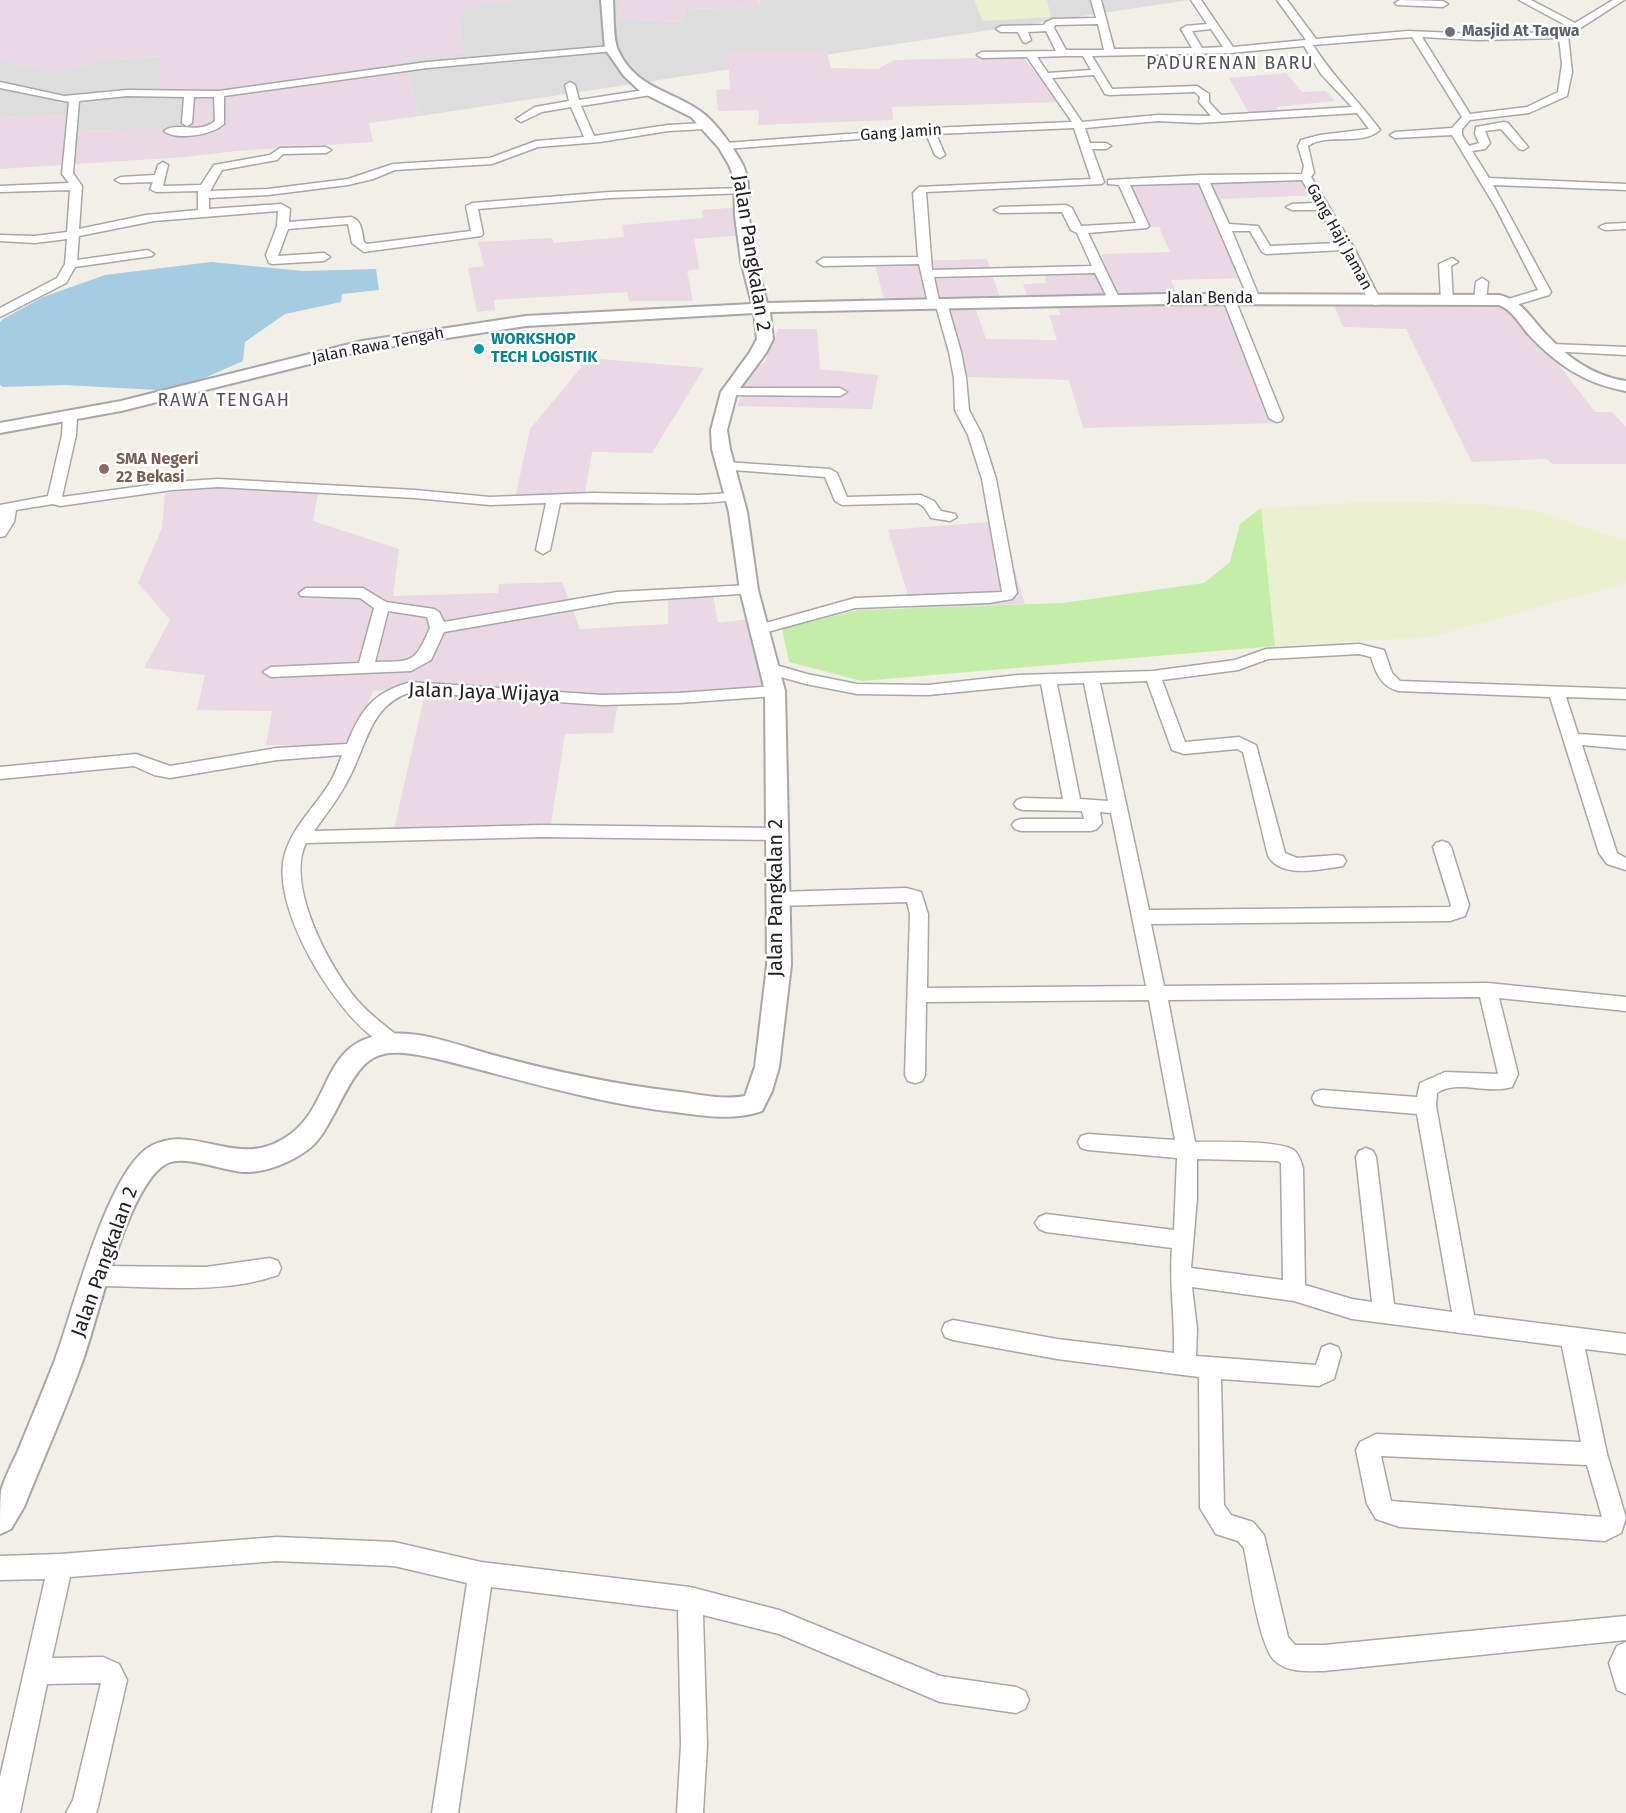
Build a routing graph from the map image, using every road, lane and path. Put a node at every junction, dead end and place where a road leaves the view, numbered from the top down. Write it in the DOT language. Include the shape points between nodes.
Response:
graph roads {
  1 [pos="607,0"];
  2 [pos="1096,0"];
  3 [pos="1196,0"];
  4 [pos="1282,0"];
  5 [pos="1524,0"];
  6 [pos="1619,0"];
  7 [pos="1443,4"];
  8 [pos="1400,5"];
  9 [pos="1102,21"];
  10 [pos="1405,24"];
  11 [pos="1212,26"];
  12 [pos="1575,27"];
  13 [pos="1049,28"];
  14 [pos="1001,29"];
  15 [pos="1022,29"];
  16 [pos="1563,35"];
  17 [pos="1415,36"];
  18 [pos="1026,40"];
  19 [pos="1310,42"];
  20 [pos="611,49"];
  21 [pos="1230,50"];
  22 [pos="1199,51"];
  23 [pos="1110,52"];
  24 [pos="1086,53"];
  25 [pos="1030,54"];
  26 [pos="1063,54"];
  27 [pos="982,55"];
  28 [pos="1098,72"];
  29 [pos="1043,76"];
  30 [pos="0,85"];
  31 [pos="570,86"];
  32 [pos="189,92"];
  33 [pos="651,92"];
  34 [pos="1136,92"];
  35 [pos="219,94"];
  36 [pos="74,99"];
  37 [pos="575,103"];
  38 [pos="1151,110"];
  39 [pos="1361,110"];
  40 [pos="1467,117"];
  41 [pos="1218,118"];
  42 [pos="521,119"];
  43 [pos="187,123"];
  44 [pos="1518,123"];
  45 [pos="1078,124"];
  46 [pos="1503,125"];
  47 [pos="705,126"];
  48 [pos="169,131"];
  49 [pos="930,131"];
  50 [pos="1456,131"];
  51 [pos="1395,135"];
  52 [pos="590,139"];
  53 [pos="725,146"];
  54 [pos="1086,146"];
  55 [pos="1106,146"];
  56 [pos="1523,147"];
  57 [pos="1467,148"];
  58 [pos="326,150"];
  59 [pos="940,155"];
  60 [pos="163,165"];
  61 [pos="159,177"];
  62 [pos="1305,177"];
  63 [pos="1202,178"];
  64 [pos="121,180"];
  65 [pos="1123,181"];
  66 [pos="1486,181"];
  67 [pos="1098,183"];
  68 [pos="76,186"];
  69 [pos="0,189"];
  70 [pos="1624,190"];
  71 [pos="742,191"];
  72 [pos="204,192"];
  73 [pos="1323,206"];
  74 [pos="1292,207"];
  75 [pos="1000,210"];
  76 [pos="204,213"];
  77 [pos="283,226"];
  78 [pos="1626,226"];
  79 [pos="1226,227"];
  80 [pos="1605,227"];
  81 [pos="1081,230"];
  82 [pos="72,234"];
  83 [pos="0,238"];
  84 [pos="1347,246"];
  85 [pos="1294,249"];
  86 [pos="148,254"];
  87 [pos="324,257"];
  88 [pos="1354,259"];
  89 [pos="924,260"];
  90 [pos="823,262"];
  91 [pos="1452,262"];
  92 [pos="71,264"];
  93 [pos="1100,269"];
  94 [pos="928,274"];
  95 [pos="1482,282"];
  96 [pos="1229,299"];
  97 [pos="1254,299"];
  98 [pos="1113,300"];
  99 [pos="1447,300"];
  100 [pos="1480,300"];
  101 [pos="1374,301"];
  102 [pos="938,303"];
  103 [pos="1509,303"];
  104 [pos="762,309"];
  105 [pos="0,313"];
  106 [pos="1552,348"];
  107 [pos="1626,351"];
  108 [pos="1626,386"];
  109 [pos="729,392"];
  110 [pos="840,392"];
  111 [pos="70,417"];
  112 [pos="1276,418"];
  113 [pos="0,428"];
  114 [pos="725,466"];
  115 [pos="733,497"];
  116 [pos="554,498"];
  117 [pos="55,500"];
  118 [pos="5,508"];
  119 [pos="950,517"];
  120 [pos="0,533"];
  121 [pos="543,550"];
  122 [pos="749,590"];
  123 [pos="306,593"];
  124 [pos="382,606"];
  125 [pos="438,628"];
  126 [pos="760,629"];
  127 [pos="769,668"];
  128 [pos="365,669"];
  129 [pos="272,672"];
  130 [pos="1153,676"];
  131 [pos="1092,678"];
  132 [pos="1048,680"];
  133 [pos="775,691"];
  134 [pos="1556,692"];
  135 [pos="1626,694"];
  136 [pos="1573,739"];
  137 [pos="1626,743"];
  138 [pos="352,749"];
  139 [pos="0,773"];
  140 [pos="1023,804"];
  141 [pos="1082,806"];
  142 [pos="1119,807"];
  143 [pos="1021,825"];
  144 [pos="776,834"];
  145 [pos="303,837"];
  146 [pos="1442,847"];
  147 [pos="1336,861"];
  148 [pos="1626,864"];
  149 [pos="778,899"];
  150 [pos="1141,917"];
  151 [pos="1488,990"];
  152 [pos="1156,994"];
  153 [pos="916,995"];
  154 [pos="1626,1004"];
  155 [pos="393,1043"];
  156 [pos="915,1075"];
  157 [pos="1322,1098"];
  158 [pos="1426,1106"];
  159 [pos="1088,1142"];
  160 [pos="1187,1150"];
  161 [pos="1366,1157"];
  162 [pos="1047,1222"];
  163 [pos="1183,1240"];
  164 [pos="270,1268"];
  165 [pos="96,1276"];
  166 [pos="1180,1276"];
  167 [pos="1294,1291"];
  168 [pos="1384,1312"];
  169 [pos="1465,1323"];
  170 [pos="953,1330"];
  171 [pos="1572,1339"];
  172 [pos="1626,1344"];
  173 [pos="1330,1354"];
  174 [pos="1185,1365"];
  175 [pos="1210,1368"];
  176 [pos="1595,1454"];
  177 [pos="0,1519"];
  178 [pos="60,1566"];
  179 [pos="0,1568"];
  180 [pos="481,1574"];
  181 [pos="690,1599"];
  182 [pos="1626,1628"];
  183 [pos="1626,1655"];
  184 [pos="38,1671"];
  185 [pos="1626,1681"];
  186 [pos="1016,1700"];
  187 [pos="7,1813"];
  188 [pos="79,1813"];
  189 [pos="445,1813"];
  190 [pos="690,1813"];
  1 -- 20 [label="street"];
  2 -- 9 [label="street"];
  3 -- 11 [label="street"];
  4 -- 19 [label="street, Gang Haji Jaman"];
  5 -- 12 [label="street"];
  6 -- 12 [label="street"];
  7 -- 8 [label="street"];
  9 -- 13 [label="street" via="1053,22"];
  9 -- 23 [label="street"];
  10 -- 17 [label="street"];
  11 -- 21 [label="street"];
  11 -- 22 [label="street" via="1186,29"];
  12 -- 16 [label="street"];
  13 -- 15 [label="street"];
  13 -- 26 [label="street"];
  14 -- 15 [label="street"];
  15 -- 18 [label="street"];
  16 -- 17 [label="street"];
  16 -- 40 [label="street" via="1563,94 1529,110"];
  17 -- 19 [label="street"];
  17 -- 40 [label="street"];
  19 -- 21 [label="street"];
  19 -- 39 [label="street, Gang Haji Jaman" via="1325,72"];
  20 -- 33 [label="street, Jalan Pangkalan 2" via="639,86"];
  20 -- 35 [label="street" via="410,67"];
  21 -- 22 [label="street"];
  22 -- 23 [label="street"];
  23 -- 24 [label="street"];
  24 -- 26 [label="street"];
  24 -- 28 [label="street"];
  25 -- 26 [label="street"];
  25 -- 27 [label="street"];
  25 -- 29 [label="street"];
  28 -- 29 [label="street"];
  28 -- 34 [label="street" via="1109,92"];
  29 -- 45 [label="street"];
  30 -- 36 [label="street" via="52,98"];
  31 -- 37 [label="street"];
  32 -- 35 [label="street"];
  32 -- 36 [label="street"];
  32 -- 43 [label="street"];
  33 -- 37 [label="street"];
  33 -- 47 [label="street, Jalan Pangkalan 2" via="696,114"];
  34 -- 38 [label="street"];
  34 -- 41 [label="street" via="1197,89"];
  35 -- 48 [label="street" via="220,122 214,129"];
  36 -- 68 [label="street" via="67,174"];
  37 -- 42 [label="street" via="539,109"];
  37 -- 52 [label="street"];
  38 -- 41 [label="street, Gang Jamin"];
  38 -- 45 [label="street, Gang Jamin" via="1142,125"];
  39 -- 41 [label="street, Gang Jamin"];
  39 -- 62 [label="street, Gang Haji Jaman" via="1375,130 1305,142 1309,166"];
  40 -- 50 [label="street"];
  44 -- 46 [label="street"];
  45 -- 49 [label="street, Gang Jamin"];
  45 -- 54 [label="street"];
  46 -- 56 [label="street"];
  46 -- 57 [label="street" via="1480,129 1485,143"];
  47 -- 52 [label="street"];
  47 -- 53 [label="street, Jalan Pangkalan 2"];
  49 -- 53 [label="street, Gang Jamin"];
  49 -- 59 [label="street"];
  50 -- 51 [label="street"];
  50 -- 57 [label="street"];
  52 -- 72 [label="street" via="536,144 492,166 409,165 348,182 268,192"];
  53 -- 71 [label="street, Jalan Pangkalan 2" via="741,178"];
  54 -- 55 [label="street"];
  54 -- 67 [label="street"];
  57 -- 66 [label="street"];
  58 -- 72 [label="street" via="280,151 273,158 218,167"];
  60 -- 61 [label="street"];
  61 -- 64 [label="street"];
  61 -- 72 [label="street" via="155,187 159,190"];
  62 -- 63 [label="street" via="1217,174"];
  62 -- 73 [label="street, Gang Haji Jaman"];
  63 -- 65 [label="street"];
  63 -- 79 [label="street"];
  65 -- 67 [label="street"];
  65 -- 81 [label="street" via="1144,226"];
  66 -- 70 [label="street"];
  66 -- 103 [label="street" via="1545,292"];
  67 -- 89 [label="street" via="923,189 919,193"];
  68 -- 69 [label="street"];
  68 -- 82 [label="street"];
  71 -- 77 [label="street" via="610,195 472,206 477,234 364,248 358,243 351,220"];
  71 -- 104 [label="street, Jalan Pangkalan 2" via="748,261"];
  72 -- 76 [label="street"];
  73 -- 74 [label="street"];
  73 -- 84 [label="street, Gang Haji Jaman"];
  75 -- 81 [label="street" via="1066,208 1075,229"];
  76 -- 77 [label="street" via="281,207"];
  76 -- 82 [label="street" via="138,220"];
  77 -- 87 [label="street" via="273,260"];
  78 -- 80 [label="street"];
  79 -- 85 [label="street" via="1253,228 1266,250"];
  79 -- 97 [label="street"];
  81 -- 93 [label="street"];
  82 -- 83 [label="street" via="26,240"];
  82 -- 92 [label="street"];
  84 -- 85 [label="street"];
  84 -- 88 [label="street, Gang Haji Jaman"];
  85 -- 88 [label="street" via="1302,259"];
  86 -- 92 [label="street"];
  88 -- 101 [label="street, Gang Haji Jaman"];
  89 -- 90 [label="street"];
  89 -- 94 [label="street"];
  91 -- 99 [label="street" via="1445,264"];
  92 -- 105 [label="street" via="62,280"];
  93 -- 94 [label="street"];
  93 -- 98 [label="street"];
  94 -- 102 [label="street"];
  95 -- 100 [label="street"];
  96 -- 97 [label="street, Jalan Benda"];
  96 -- 98 [label="street, Jalan Benda"];
  96 -- 112 [label="street"];
  97 -- 101 [label="street, Jalan Benda"];
  98 -- 102 [label="street, Jalan Benda"];
  99 -- 100 [label="street, Jalan Benda"];
  99 -- 101 [label="street, Jalan Benda"];
  100 -- 103 [label="street, Jalan Benda"];
  102 -- 104 [label="street, Jalan Benda"];
  102 -- 126 [label="street" via="956,352 962,410 989,478 1010,593 989,598 855,603"];
  103 -- 106 [label="street"];
  104 -- 109 [label="street, Jalan Pangkalan 2" via="765,339"];
  104 -- 111 [label="street, Jalan Rawa Tengah" via="526,321 390,341"];
  106 -- 107 [label="street"];
  106 -- 108 [label="street" via="1586,375 1602,383"];
  109 -- 110 [label="street"];
  109 -- 114 [label="street, Jalan Pangkalan 2" via="719,429"];
  111 -- 113 [label="street, Jalan Rawa Tengah"];
  111 -- 117 [label="street"];
  114 -- 115 [label="street, Jalan Pangkalan 2"];
  114 -- 119 [label="street" via="830,472 842,501 916,499 929,504 936,515"];
  115 -- 116 [label="street"];
  115 -- 122 [label="street, Jalan Pangkalan 2"];
  116 -- 117 [label="street" via="490,501 218,483 66,502"];
  116 -- 121 [label="street"];
  117 -- 118 [label="street"];
  118 -- 120 [label="street" via="7,522"];
  122 -- 125 [label="street" via="616,597"];
  122 -- 126 [label="street, Jalan Pangkalan 2"];
  123 -- 124 [label="street" via="363,592"];
  124 -- 125 [label="street" via="429,612"];
  124 -- 128 [label="street"];
  125 -- 128 [label="street" via="419,663"];
  126 -- 127 [label="street, Jalan Pangkalan 2"];
  127 -- 132 [label="street" via="840,687 891,691"];
  127 -- 133 [label="street, Jalan Pangkalan 2"];
  128 -- 129 [label="street"];
  130 -- 131 [label="street"];
  130 -- 134 [label="street" via="1238,665 1266,654 1359,649 1378,654 1387,679 1398,686"];
  130 -- 147 [label="street" via="1178,746 1239,743 1250,749 1281,861"];
  131 -- 132 [label="street"];
  131 -- 142 [label="street"];
  132 -- 141 [label="street"];
  133 -- 138 [label="street, Jalan Jaya Wijaya" via="602,700 411,687 392,693 371,710"];
  133 -- 144 [label="street, Jalan Pangkalan 2"];
  134 -- 135 [label="street"];
  134 -- 136 [label="street"];
  136 -- 137 [label="street"];
  136 -- 148 [label="street" via="1608,853 1618,863"];
  138 -- 139 [label="street" via="287,753 170,772 136,760"];
  138 -- 145 [label="street, Jalan Jaya Wijaya" via="346,770"];
  140 -- 141 [label="street"];
  141 -- 142 [label="street"];
  141 -- 143 [label="street" via="1093,822 1091,825"];
  142 -- 150 [label="street"];
  144 -- 145 [label="street" via="542,831"];
  144 -- 149 [label="street, Jalan Pangkalan 2"];
  145 -- 155 [label="street, Jalan Jaya Wijaya" via="296,848 293,867 298,912 350,1005"];
  146 -- 150 [label="street" via="1460,904 1459,911 1450,914"];
  149 -- 153 [label="street" via="915,897 919,914"];
  149 -- 155 [label="street, Jalan Pangkalan 2" via="779,965 771,1047 753,1104 717,1107 654,1100"];
  150 -- 152 [label="street"];
  151 -- 152 [label="street"];
  151 -- 154 [label="street"];
  151 -- 158 [label="street" via="1508,1074 1505,1081 1433,1083 1427,1089"];
  152 -- 153 [label="street"];
  152 -- 160 [label="street"];
  153 -- 156 [label="street"];
  155 -- 165 [label="street, Jalan Pangkalan 2" via="369,1048 353,1058 309,1132 280,1152 253,1161 181,1152 161,1153 148,1161 134,1181"];
  157 -- 158 [label="street"];
  158 -- 169 [label="street"];
  159 -- 160 [label="street"];
  160 -- 163 [label="street"];
  160 -- 167 [label="street" via="1282,1153 1289,1158 1293,1168"];
  161 -- 168 [label="street"];
  162 -- 163 [label="street"];
  163 -- 166 [label="street"];
  164 -- 165 [label="street" via="254,1274"];
  165 -- 177 [label="street, Jalan Pangkalan 2" via="70,1356 9,1508"];
  166 -- 167 [label="street"];
  166 -- 174 [label="street" via="1186,1329"];
  167 -- 168 [label="street" via="1352,1309"];
  168 -- 169 [label="street"];
  169 -- 171 [label="street"];
  170 -- 174 [label="street" via="1057,1349"];
  171 -- 172 [label="street"];
  171 -- 176 [label="street"];
  173 -- 175 [label="street" via="1326,1372 1319,1376"];
  174 -- 175 [label="street"];
  175 -- 182 [label="street" via="1212,1508 1224,1526 1245,1530 1255,1543 1276,1639 1288,1656 1324,1658"];
  176 -- 176 [label="street" via="1376,1445 1368,1449 1379,1504 1384,1511 1605,1529 1614,1518"];
  178 -- 179 [label="street"];
  178 -- 180 [label="street" via="277,1549 394,1554"];
  178 -- 184 [label="street"];
  180 -- 181 [label="street"];
  180 -- 189 [label="street"];
  181 -- 186 [label="street" via="779,1622 940,1689"];
  181 -- 190 [label="street" via="694,1745"];
  183 -- 185 [label="street" via="1622,1663"];
  184 -- 187 [label="street"];
  184 -- 188 [label="street" via="103,1670 114,1680 85,1807"];
}
